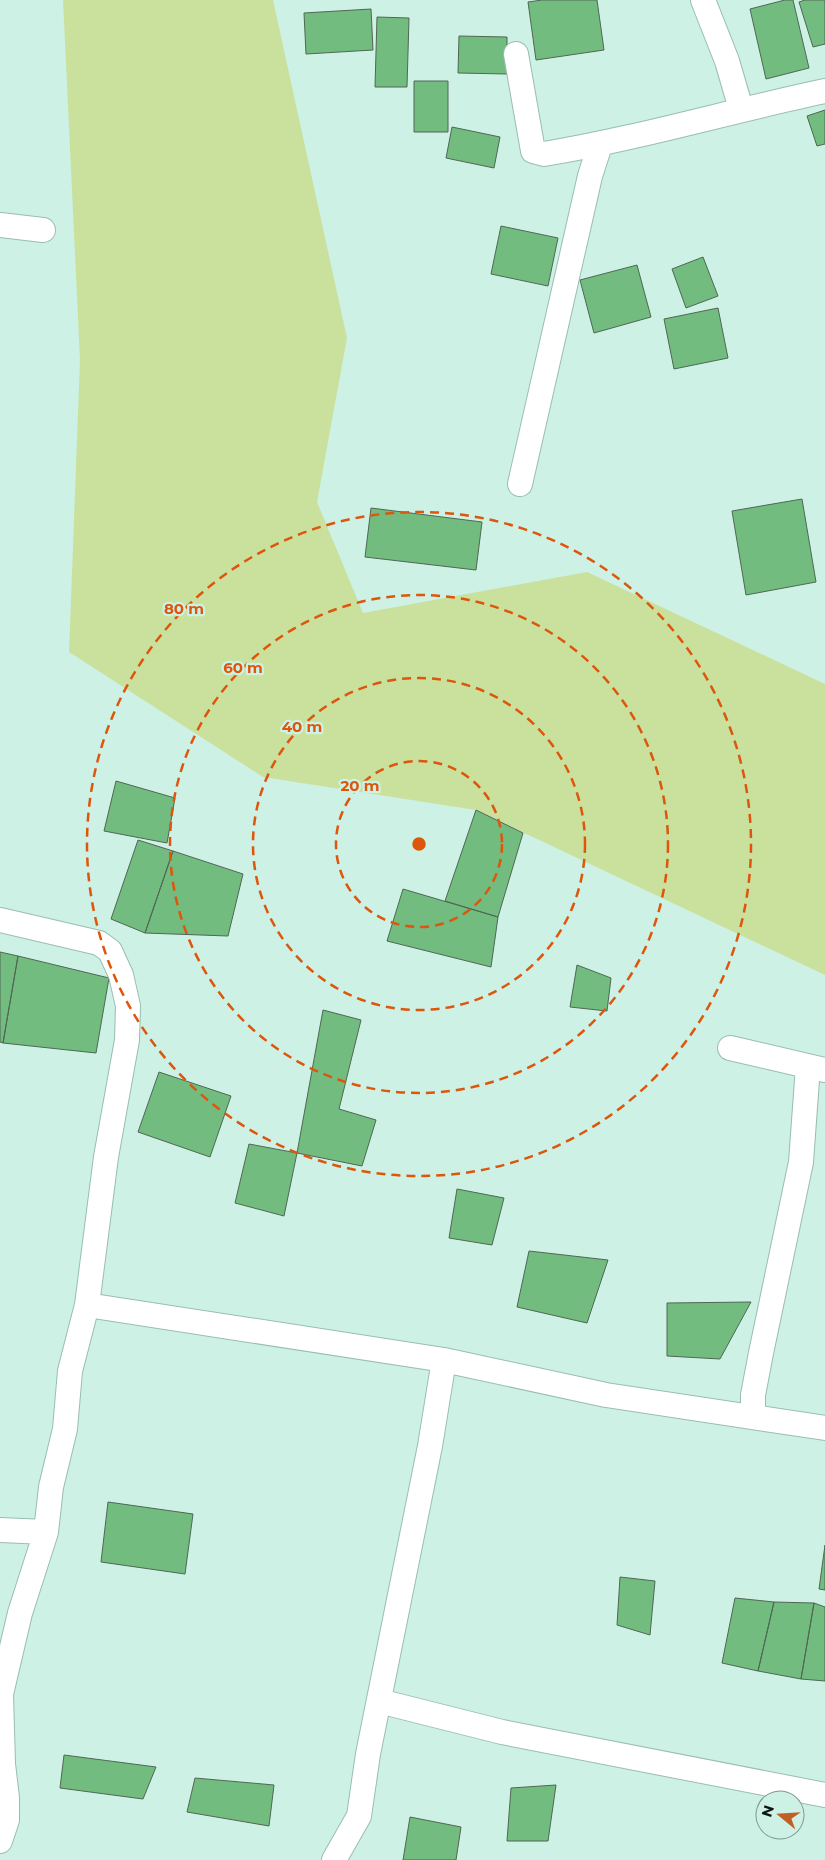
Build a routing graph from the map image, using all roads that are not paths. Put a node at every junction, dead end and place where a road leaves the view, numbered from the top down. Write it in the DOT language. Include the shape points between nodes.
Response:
graph roads {
  1 [pos="703,0"];
  2 [pos="516,54"];
  3 [pos="825,91"];
  4 [pos="741,109"];
  5 [pos="600,145"];
  6 [pos="0,225"];
  7 [pos="43,230"];
  8 [pos="520,484"];
  9 [pos="0,920"];
  10 [pos="730,1048"];
  11 [pos="816,1068"];
  12 [pos="88,1305"];
  13 [pos="444,1360"];
  14 [pos="753,1416"];
  15 [pos="825,1428"];
  16 [pos="0,1530"];
  17 [pos="46,1532"];
  18 [pos="379,1701"];
  19 [pos="825,1795"];
  20 [pos="0,1841"];
  21 [pos="334,1860"];
  1 -- 4 [label="street"];
  2 -- 5 [label="street" via="532,151 544,154"];
  3 -- 4 [label="street"];
  4 -- 5 [label="street" via="681,127"];
  5 -- 8 [label="street" via="590,176"];
  6 -- 7 [label="street"];
  9 -- 12 [label="street" via="98,943 110,951 125,990 127,1040 106,1157"];
  10 -- 11 [label="street"];
  11 -- 14 [label="street" via="801,1162 753,1395"];
  12 -- 13 [label="street"];
  12 -- 17 [label="street" via="70,1371 65,1429 51,1486"];
  13 -- 14 [label="street" via="606,1395"];
  13 -- 18 [label="street"];
  14 -- 15 [label="street"];
  16 -- 17 [label="street"];
  17 -- 20 [label="street" via="23,1605 1,1694 7,1820"];
  18 -- 19 [label="street" via="502,1732"];
  18 -- 21 [label="street" via="359,1816"];
}
